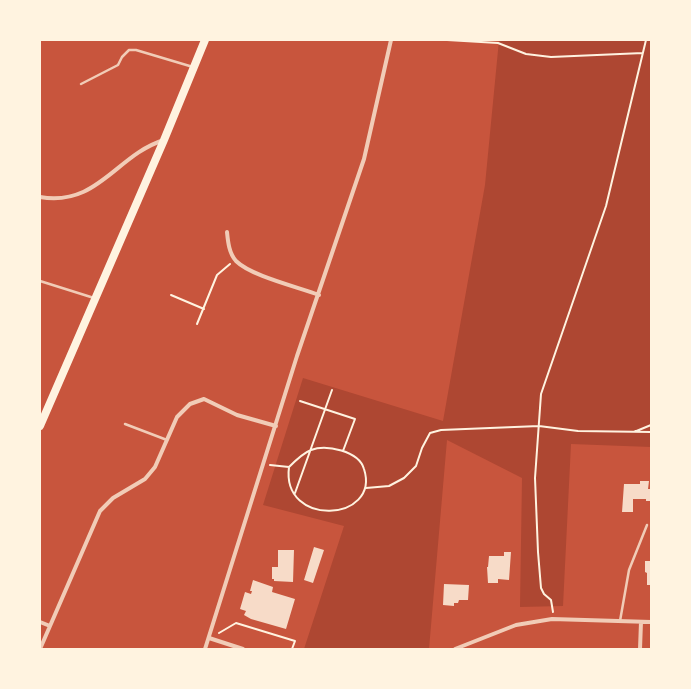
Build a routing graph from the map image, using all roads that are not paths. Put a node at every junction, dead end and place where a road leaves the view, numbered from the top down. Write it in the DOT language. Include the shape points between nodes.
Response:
graph roads {
  1 [pos="205,40"];
  2 [pos="391,40"];
  3 [pos="194,67"];
  4 [pos="80,84"];
  5 [pos="164,140"];
  6 [pos="40,197"];
  7 [pos="227,232"];
  8 [pos="40,282"];
  9 [pos="319,294"];
  10 [pos="96,299"];
  11 [pos="125,424"];
  12 [pos="40,426"];
  13 [pos="276,426"];
  14 [pos="167,440"];
  15 [pos="647,525"];
  16 [pos="40,622"];
  17 [pos="620,622"];
  18 [pos="641,622"];
  19 [pos="651,622"];
  20 [pos="50,626"];
  21 [pos="209,638"];
  22 [pos="40,649"];
  23 [pos="205,649"];
  24 [pos="243,649"];
  25 [pos="455,649"];
  26 [pos="640,649"];
  1 -- 3 [label="main road"];
  2 -- 9 [label="street" via="364,160"];
  3 -- 4 [label="lane" via="129,50 118,65"];
  3 -- 5 [label="main road"];
  5 -- 6 [label="street" via="135,153 101,183 79,194"];
  5 -- 10 [label="main road"];
  7 -- 9 [label="street" via="229,247 235,260 246,270"];
  8 -- 10 [label="lane"];
  9 -- 13 [label="street"];
  10 -- 12 [label="main road"];
  11 -- 14 [label="lane"];
  13 -- 14 [label="street" via="237,415 204,399 190,404 177,417"];
  13 -- 21 [label="street"];
  14 -- 20 [label="street" via="155,467 145,479 113,498 100,511"];
  15 -- 17 [label="lane" via="629,570"];
  16 -- 20 [label="street"];
  17 -- 18 [label="street"];
  17 -- 25 [label="street" via="552,619 516,625"];
  18 -- 19 [label="street"];
  18 -- 26 [label="street"];
  20 -- 22 [label="street"];
  21 -- 23 [label="street"];
  21 -- 24 [label="street"];
}
